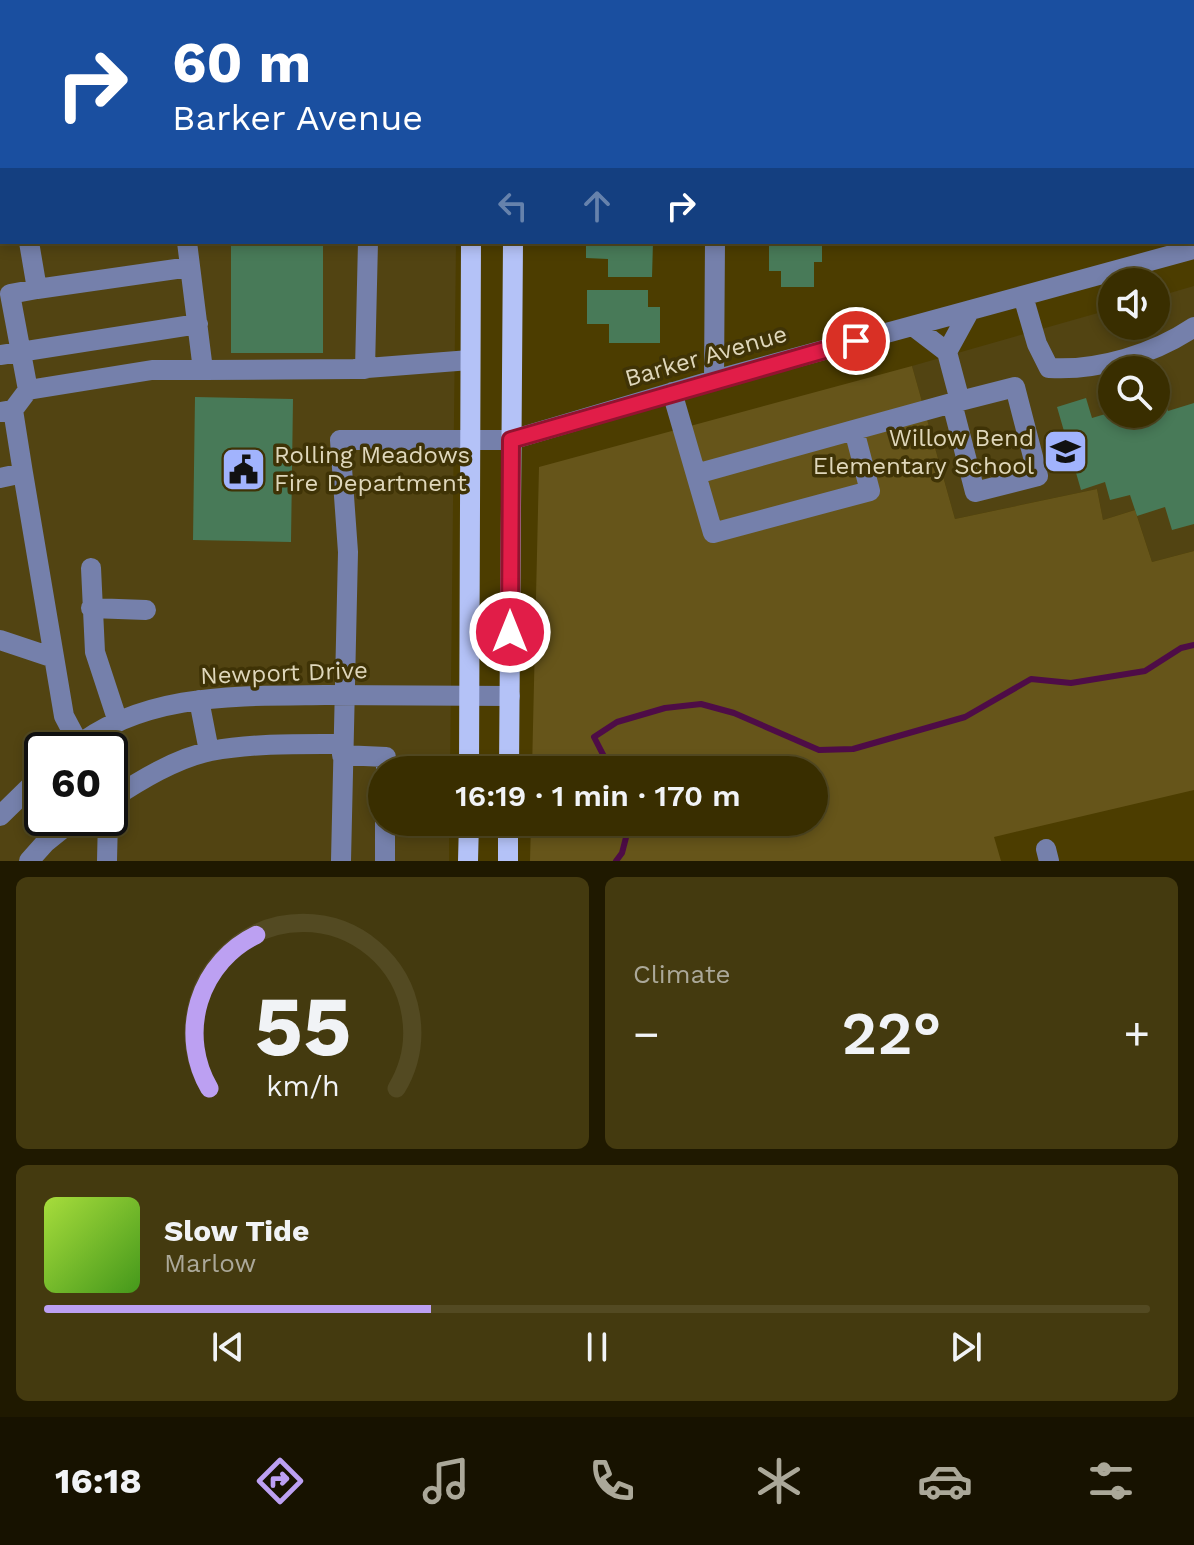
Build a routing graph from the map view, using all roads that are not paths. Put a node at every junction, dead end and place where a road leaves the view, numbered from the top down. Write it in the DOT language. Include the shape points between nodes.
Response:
graph roads {
  1 [pos="29,244"];
  2 [pos="187,244"];
  3 [pos="368,244"];
  4 [pos="471,244"];
  5 [pos="513,244"];
  6 [pos="715,244"];
  7 [pos="1194,249"];
  8 [pos="190,267"];
  9 [pos="37,289"];
  10 [pos="5,294"];
  11 [pos="1023,296"];
  12 [pos="970,310"];
  13 [pos="198,324"];
  14 [pos="913,326"];
  15 [pos="1194,327"];
  16 [pos="21,351"];
  17 [pos="947,352"];
  18 [pos="0,355"];
  19 [pos="470,360"];
  20 [pos="365,369"];
  21 [pos="203,370"];
  22 [pos="714,380"];
  23 [pos="28,390"];
  24 [pos="672,392"];
  25 [pos="956,402"];
  26 [pos="6,411"];
  27 [pos="854,430"];
  28 [pos="470,440"];
  29 [pos="511,440"];
  30 [pos="23,473"];
  31 [pos="696,474"];
  32 [pos="0,478"];
  33 [pos="91,568"];
  34 [pos="91,608"];
  35 [pos="146,610"];
  36 [pos="0,640"];
  37 [pos="54,658"];
  38 [pos="346,695"];
  39 [pos="469,696"];
  40 [pos="510,696"];
  41 [pos="199,700"];
  42 [pos="118,722"];
  43 [pos="70,732"];
  44 [pos="102,732"];
  45 [pos="342,750"];
  46 [pos="209,751"];
  47 [pos="380,756"];
  48 [pos="469,756"];
  49 [pos="509,756"];
  50 [pos="128,788"];
  51 [pos="24,793"];
  52 [pos="0,816"];
  53 [pos="54,836"];
  54 [pos="108,836"];
  55 [pos="385,836"];
  56 [pos="469,836"];
  57 [pos="508,836"];
  58 [pos="29,861"];
  59 [pos="107,861"];
  60 [pos="341,861"];
  61 [pos="385,861"];
  62 [pos="468,861"];
  63 [pos="508,861"];
  1 -- 9 [label="street"];
  2 -- 8 [label="street"];
  3 -- 20 [label="street"];
  4 -- 19 [label="main road"];
  5 -- 29 [label="main road"];
  6 -- 22 [label="street"];
  7 -- 11 [label="street, Barker Avenue"];
  8 -- 9 [label="street"];
  8 -- 13 [label="street"];
  9 -- 10 [label="street"];
  10 -- 16 [label="street"];
  11 -- 12 [label="street, Barker Avenue"];
  11 -- 15 [label="street" via="1049,368 1114,360 1168,344"];
  12 -- 14 [label="street, Barker Avenue"];
  12 -- 17 [label="street"];
  13 -- 16 [label="street"];
  13 -- 21 [label="street"];
  14 -- 17 [label="street"];
  14 -- 22 [label="street, Barker Avenue"];
  16 -- 18 [label="street"];
  16 -- 23 [label="street"];
  17 -- 25 [label="street"];
  19 -- 20 [label="street"];
  19 -- 28 [label="main road"];
  20 -- 21 [label="street"];
  21 -- 23 [label="street" via="152,370"];
  22 -- 24 [label="street, Barker Avenue"];
  23 -- 26 [label="street"];
  24 -- 29 [label="street, Barker Avenue"];
  24 -- 31 [label="street"];
  25 -- 25 [label="street" via="975,492 1038,476 1015,387"];
  25 -- 27 [label="street"];
  26 -- 30 [label="street"];
  27 -- 31 [label="street"];
  27 -- 31 [label="street" via="870,491 713,533"];
  28 -- 29 [label="street, Barker Avenue"];
  28 -- 38 [label="street, Barker Avenue" via="340,440 348,552"];
  28 -- 39 [label="main road"];
  29 -- 40 [label="main road"];
  30 -- 32 [label="street"];
  30 -- 37 [label="street"];
  33 -- 34 [label="street"];
  34 -- 35 [label="street"];
  34 -- 42 [label="street" via="95,652"];
  36 -- 37 [label="street"];
  37 -- 43 [label="street"];
  38 -- 39 [label="street, Newport Drive"];
  38 -- 41 [label="street, Newport Drive"];
  38 -- 45 [label="street"];
  39 -- 40 [label="street, Newport Drive"];
  39 -- 48 [label="main road"];
  40 -- 49 [label="main road"];
  41 -- 42 [label="street, Newport Drive"];
  41 -- 46 [label="street"];
  42 -- 44 [label="street, Newport Drive"];
  45 -- 46 [label="street" via="287,744"];
  45 -- 47 [label="street"];
  45 -- 60 [label="street"];
  46 -- 50 [label="street"];
  51 -- 52 [label="street"];
  53 -- 58 [label="street"];
  54 -- 59 [label="street"];
  55 -- 61 [label="street"];
  56 -- 62 [label="main road"];
  57 -- 63 [label="main road"];
}
